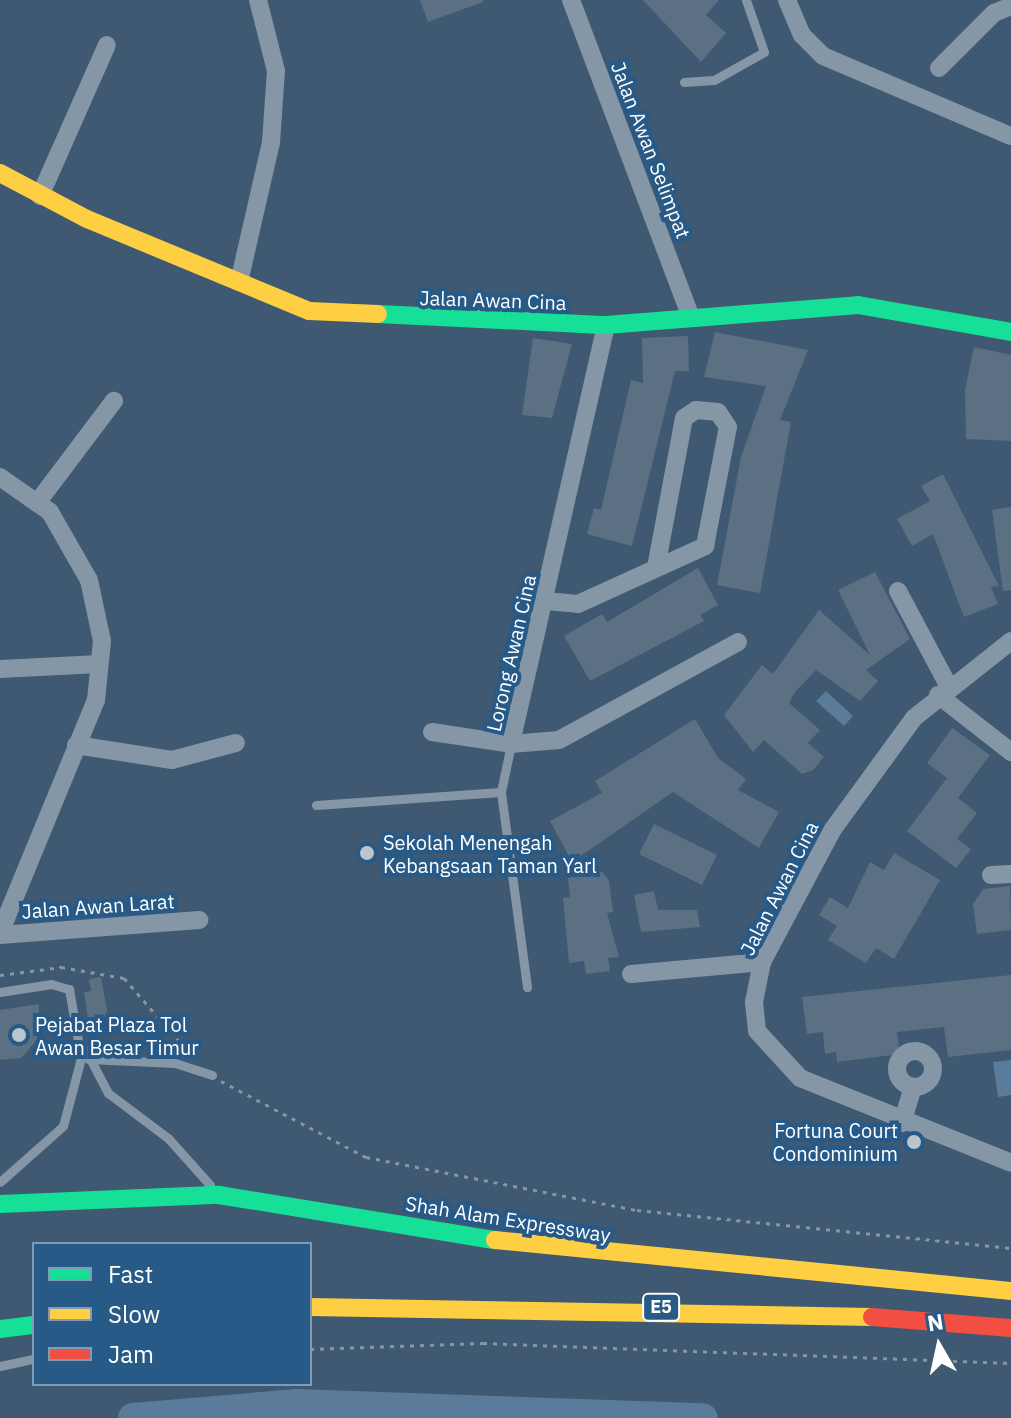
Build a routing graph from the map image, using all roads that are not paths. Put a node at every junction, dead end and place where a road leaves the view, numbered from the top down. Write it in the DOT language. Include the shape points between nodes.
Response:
graph roads {
  1 [pos="258,0"];
  2 [pos="571,0"];
  3 [pos="746,0"];
  4 [pos="787,0"];
  5 [pos="1011,6"];
  6 [pos="107,45"];
  7 [pos="939,68"];
  8 [pos="684,82"];
  9 [pos="1011,136"];
  10 [pos="0,173"];
  11 [pos="40,196"];
  12 [pos="239,282"];
  13 [pos="691,317"];
  14 [pos="606,325"];
  15 [pos="1011,332"];
  16 [pos="114,401"];
  17 [pos="0,477"];
  18 [pos="37,503"];
  19 [pos="656,568"];
  20 [pos="898,591"];
  21 [pos="545,601"];
  22 [pos="1011,641"];
  23 [pos="738,642"];
  24 [pos="99,664"];
  25 [pos="0,669"];
  26 [pos="944,691"];
  27 [pos="432,732"];
  28 [pos="236,743"];
  29 [pos="511,744"];
  30 [pos="76,745"];
  31 [pos="1011,752"];
  32 [pos="501,792"];
  33 [pos="316,805"];
  34 [pos="1011,874"];
  35 [pos="991,875"];
  36 [pos="199,920"];
  37 [pos="0,934"];
  38 [pos="762,962"];
  39 [pos="631,974"];
  40 [pos="527,987"];
  41 [pos="0,992"];
  42 [pos="80,1034"];
  43 [pos="88,1059"];
  44 [pos="212,1075"];
  45 [pos="913,1087"];
  46 [pos="902,1123"];
  47 [pos="1011,1163"];
  48 [pos="0,1182"];
  49 [pos="219,1195"];
  50 [pos="0,1204"];
  51 [pos="1011,1291"];
  52 [pos="312,1307"];
  53 [pos="32,1325"];
  54 [pos="1011,1328"];
  55 [pos="0,1329"];
  56 [pos="32,1359"];
  57 [pos="0,1366"];
  1 -- 12 [label="street" via="275,85 271,142"];
  2 -- 13 [label="street, Jalan Awan Selimpat"];
  3 -- 8 [label="lane" via="764,52 714,80"];
  4 -- 9 [label="street" via="802,35 823,56"];
  5 -- 7 [label="street" via="994,13"];
  6 -- 11 [label="street"];
  10 -- 11 [label="main road, Jalan Awan Cina"];
  11 -- 12 [label="main road, Jalan Awan Cina"];
  12 -- 14 [label="main road, Jalan Awan Cina" via="309,311"];
  13 -- 14 [label="main road, Jalan Awan Cina"];
  13 -- 15 [label="main road, Jalan Awan Cina" via="858,305"];
  14 -- 21 [label="street, Lorong Awan Cina"];
  16 -- 18 [label="street"];
  17 -- 18 [label="street"];
  18 -- 24 [label="street" via="89,580"];
  19 -- 19 [label="street" via="684,418 696,410 718,412 728,427 705,546"];
  19 -- 21 [label="street" via="578,604"];
  20 -- 26 [label="street"];
  21 -- 29 [label="street, Lorong Awan Cina"];
  22 -- 26 [label="street, Jalan Awan Cina"];
  23 -- 29 [label="street, Lorong Awan Cina" via="559,740"];
  24 -- 25 [label="street"];
  24 -- 30 [label="street" via="96,700"];
  26 -- 31 [label="street"];
  26 -- 38 [label="street, Jalan Awan Cina" via="833,829"];
  27 -- 29 [label="street"];
  28 -- 30 [label="street" via="172,760"];
  29 -- 32 [label="lane"];
  30 -- 37 [label="street"];
  32 -- 33 [label="lane"];
  32 -- 40 [label="lane"];
  34 -- 35 [label="street"];
  36 -- 37 [label="street, Jalan Awan Larat"];
  38 -- 39 [label="street"];
  38 -- 46 [label="street, Jalan Awan Cina" via="757,1031 772,1055 800,1078"];
  41 -- 42 [label="lane" via="62,984 74,999"];
  42 -- 43 [label="lane"];
  42 -- 48 [label="lane" via="81,1074 63,1126"];
  43 -- 44 [label="lane" via="175,1063"];
  43 -- 49 [label="lane" via="108,1093 168,1138"];
  45 -- 46 [label="street"];
  46 -- 47 [label="street, Jalan Awan Cina"];
  49 -- 50 [label="main road, Shah Alam Expressway / E5"];
  49 -- 51 [label="main road, Shah Alam Expressway / E5" via="575,1253"];
  52 -- 54 [label="main road, E5" via="787,1310"];
  53 -- 55 [label="main road"];
  56 -- 57 [label="lane"];
}
